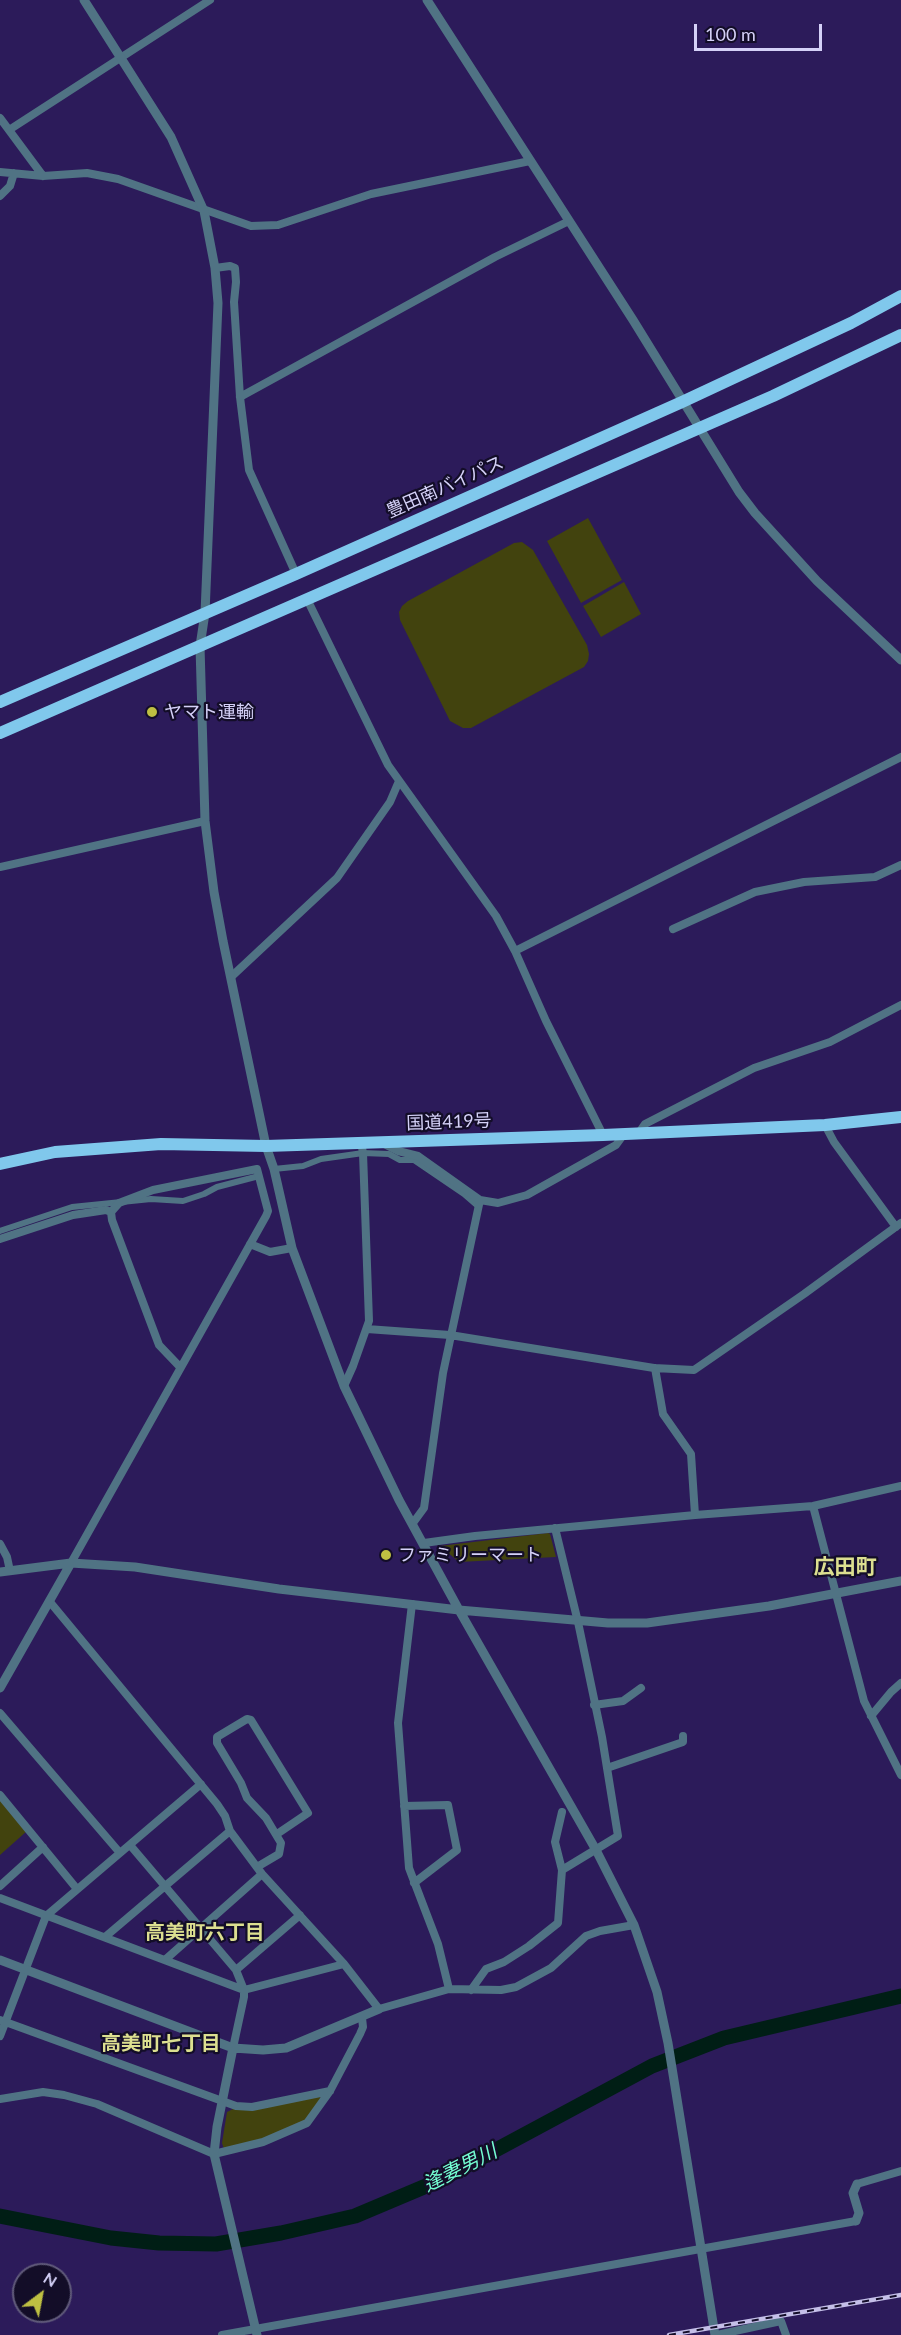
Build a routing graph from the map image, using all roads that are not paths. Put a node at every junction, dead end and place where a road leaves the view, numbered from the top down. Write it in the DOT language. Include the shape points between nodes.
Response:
graph roads {
  1 [pos="84,0"];
  2 [pos="210,0"];
  3 [pos="427,0"];
  4 [pos="120,57"];
  5 [pos="0,118"];
  6 [pos="9,130"];
  7 [pos="530,161"];
  8 [pos="0,172"];
  9 [pos="14,173"];
  10 [pos="43,176"];
  11 [pos="0,196"];
  12 [pos="204,211"];
  13 [pos="569,221"];
  14 [pos="215,268"];
  15 [pos="901,296"];
  16 [pos="901,335"];
  17 [pos="240,397"];
  18 [pos="682,402"];
  19 [pos="698,428"];
  20 [pos="296,574"];
  21 [pos="307,599"];
  22 [pos="205,613"];
  23 [pos="200,646"];
  24 [pos="901,660"];
  25 [pos="0,702"];
  26 [pos="0,733"];
  27 [pos="901,757"];
  28 [pos="399,781"];
  29 [pos="205,821"];
  30 [pos="901,865"];
  31 [pos="0,867"];
  32 [pos="673,928"];
  33 [pos="515,951"];
  34 [pos="231,977"];
  35 [pos="901,1005"];
  36 [pos="901,1117"];
  37 [pos="825,1125"];
  38 [pos="624,1134"];
  39 [pos="638,1134"];
  40 [pos="603,1136"];
  41 [pos="380,1142"];
  42 [pos="266,1146"];
  43 [pos="362,1148"];
  44 [pos="0,1164"];
  45 [pos="274,1169"];
  46 [pos="259,1176"];
  47 [pos="119,1203"];
  48 [pos="479,1204"];
  49 [pos="111,1212"];
  50 [pos="898,1225"];
  51 [pos="0,1230"];
  52 [pos="0,1239"];
  53 [pos="250,1244"];
  54 [pos="292,1248"];
  55 [pos="367,1329"];
  56 [pos="450,1335"];
  57 [pos="180,1367"];
  58 [pos="655,1368"];
  59 [pos="344,1386"];
  60 [pos="901,1486"];
  61 [pos="813,1506"];
  62 [pos="694,1515"];
  63 [pos="413,1523"];
  64 [pos="555,1528"];
  65 [pos="424,1543"];
  66 [pos="0,1544"];
  67 [pos="71,1563"];
  68 [pos="10,1571"];
  69 [pos="0,1572"];
  70 [pos="901,1581"];
  71 [pos="836,1592"];
  72 [pos="50,1602"];
  73 [pos="412,1604"];
  74 [pos="459,1610"];
  75 [pos="578,1622"];
  76 [pos="901,1683"];
  77 [pos="0,1688"];
  78 [pos="641,1688"];
  79 [pos="594,1705"];
  80 [pos="0,1713"];
  81 [pos="871,1716"];
  82 [pos="683,1736"];
  83 [pos="607,1768"];
  84 [pos="901,1774"];
  85 [pos="201,1785"];
  86 [pos="0,1795"];
  87 [pos="404,1806"];
  88 [pos="562,1812"];
  89 [pos="230,1831"];
  90 [pos="277,1834"];
  91 [pos="130,1845"];
  92 [pos="43,1847"];
  93 [pos="596,1850"];
  94 [pos="120,1853"];
  95 [pos="256,1867"];
  96 [pos="562,1870"];
  97 [pos="262,1874"];
  98 [pos="414,1883"];
  99 [pos="0,1886"];
  100 [pos="164,1886"];
  101 [pos="77,1889"];
  102 [pos="0,1898"];
  103 [pos="300,1915"];
  104 [pos="46,1916"];
  105 [pos="634,1925"];
  106 [pos="200,1928"];
  107 [pos="105,1937"];
  108 [pos="166,1959"];
  109 [pos="0,1960"];
  110 [pos="344,1964"];
  111 [pos="26,1969"];
  112 [pos="236,1970"];
  113 [pos="449,1989"];
  114 [pos="244,1990"];
  115 [pos="471,1990"];
  116 [pos="379,2009"];
  117 [pos="362,2018"];
  118 [pos="3,2021"];
  119 [pos="0,2036"];
  120 [pos="233,2048"];
  121 [pos="330,2091"];
  122 [pos="0,2099"];
  123 [pos="222,2103"];
  124 [pos="214,2154"];
  125 [pos="901,2171"];
  126 [pos="857,2184"];
  127 [pos="856,2221"];
  128 [pos="701,2247"];
  129 [pos="256,2332"];
  130 [pos="222,2335"];
  131 [pos="716,2335"];
  132 [pos="786,2335"];
  1 -- 4 [label="street"];
  2 -- 4 [label="street"];
  3 -- 7 [label="street"];
  4 -- 6 [label="street"];
  4 -- 12 [label="street" via="171,137"];
  5 -- 6 [label="street"];
  6 -- 10 [label="street"];
  7 -- 12 [label="street" via="370,194 278,225 251,226"];
  7 -- 13 [label="street"];
  8 -- 9 [label="street"];
  9 -- 10 [label="street"];
  9 -- 11 [label="street" via="10,186"];
  10 -- 12 [label="street" via="87,173 118,179"];
  12 -- 14 [label="street"];
  13 -- 17 [label="street" via="495,257"];
  13 -- 18 [label="street"];
  14 -- 17 [label="street" via="235,268"];
  14 -- 22 [label="street" via="218,303"];
  15 -- 18 [label="highway, 豊田南バイパス" via="851,324"];
  16 -- 19 [label="highway"];
  17 -- 20 [label="street" via="249,470"];
  18 -- 19 [label="street"];
  18 -- 20 [label="highway, 豊田南バイパス"];
  19 -- 21 [label="highway"];
  19 -- 24 [label="street" via="755,513 817,581"];
  20 -- 22 [label="highway, 豊田南バイパス"];
  21 -- 23 [label="highway"];
  21 -- 28 [label="street"];
  22 -- 23 [label="street"];
  22 -- 25 [label="highway, 豊田南バイパス"];
  23 -- 26 [label="highway"];
  23 -- 29 [label="street"];
  27 -- 33 [label="street"];
  28 -- 33 [label="street" via="496,916"];
  28 -- 34 [label="street" via="390,802 337,878"];
  29 -- 31 [label="street"];
  29 -- 34 [label="street"];
  30 -- 32 [label="street" via="875,877 804,882 755,892"];
  33 -- 40 [label="street"];
  34 -- 42 [label="street"];
  35 -- 39 [label="street" via="830,1042 754,1068 645,1124"];
  36 -- 37 [label="highway, 国道419号"];
  37 -- 39 [label="highway, 国道419号"];
  37 -- 50 [label="street"];
  38 -- 39 [label="highway, 国道419号"];
  38 -- 40 [label="highway, 国道419号"];
  38 -- 48 [label="street" via="616,1144 527,1195"];
  40 -- 41 [label="highway, 国道419号"];
  41 -- 43 [label="highway, 国道419号"];
  41 -- 48 [label="street" via="418,1156"];
  42 -- 43 [label="highway, 国道419号"];
  42 -- 44 [label="highway, 国道419号" via="149,1144 54,1152"];
  42 -- 45 [label="street"];
  43 -- 45 [label="street" via="303,1166"];
  43 -- 48 [label="street" via="400,1160 414,1160"];
  43 -- 55 [label="street"];
  45 -- 54 [label="street"];
  46 -- 47 [label="street" via="217,1186 183,1201"];
  46 -- 47 [label="street" via="257,1169 153,1191"];
  46 -- 53 [label="street" via="268,1211"];
  47 -- 49 [label="street"];
  47 -- 51 [label="street" via="72,1207"];
  48 -- 56 [label="street"];
  49 -- 52 [label="street" via="73,1215"];
  49 -- 57 [label="street" via="159,1345"];
  50 -- 58 [label="street" via="702,1366 694,1370"];
  53 -- 54 [label="street" via="270,1252"];
  53 -- 57 [label="street"];
  54 -- 59 [label="street"];
  55 -- 56 [label="street"];
  55 -- 59 [label="street"];
  56 -- 58 [label="street"];
  56 -- 63 [label="street" via="424,1508"];
  57 -- 67 [label="street"];
  58 -- 62 [label="street" via="663,1414 691,1454"];
  59 -- 63 [label="street"];
  60 -- 61 [label="street"];
  61 -- 62 [label="street"];
  61 -- 71 [label="street"];
  62 -- 64 [label="street"];
  63 -- 65 [label="street"];
  64 -- 65 [label="street"];
  64 -- 75 [label="street"];
  65 -- 74 [label="street"];
  66 -- 68 [label="street"];
  67 -- 68 [label="street"];
  67 -- 72 [label="street"];
  67 -- 73 [label="street" via="135,1567"];
  68 -- 69 [label="street"];
  70 -- 71 [label="street"];
  71 -- 75 [label="street" via="770,1606 647,1623"];
  71 -- 81 [label="street"];
  72 -- 77 [label="street"];
  72 -- 85 [label="street"];
  73 -- 74 [label="street"];
  73 -- 87 [label="street" via="398,1723"];
  74 -- 75 [label="street"];
  74 -- 93 [label="street"];
  75 -- 79 [label="street"];
  76 -- 81 [label="street"];
  78 -- 79 [label="street" via="623,1701"];
  79 -- 83 [label="street"];
  80 -- 94 [label="street"];
  81 -- 84 [label="street"];
  82 -- 83 [label="street" via="683,1742"];
  83 -- 93 [label="street" via="618,1836"];
  85 -- 89 [label="street" via="225,1816"];
  85 -- 91 [label="street"];
  86 -- 92 [label="street"];
  87 -- 98 [label="street" via="409,1868"];
  87 -- 98 [label="street" via="448,1805 457,1850"];
  88 -- 96 [label="street" via="555,1842"];
  89 -- 95 [label="street"];
  89 -- 100 [label="street"];
  90 -- 90 [label="street" via="247,1798 217,1743 217,1737 247,1719 308,1813"];
  90 -- 95 [label="street" via="282,1846 279,1854"];
  91 -- 94 [label="street"];
  91 -- 100 [label="street"];
  92 -- 99 [label="street"];
  92 -- 101 [label="street"];
  93 -- 96 [label="street"];
  93 -- 105 [label="street"];
  94 -- 101 [label="street"];
  95 -- 97 [label="street"];
  96 -- 115 [label="street" via="558,1923 504,1962 486,1969"];
  97 -- 103 [label="street"];
  97 -- 106 [label="street"];
  98 -- 113 [label="street" via="438,1944"];
  100 -- 106 [label="street"];
  100 -- 107 [label="street"];
  101 -- 104 [label="street"];
  102 -- 104 [label="street"];
  103 -- 110 [label="street"];
  103 -- 112 [label="street"];
  104 -- 107 [label="street"];
  104 -- 111 [label="street"];
  105 -- 115 [label="street" via="586,1936 551,1968 516,1987"];
  105 -- 128 [label="street" via="657,1992 668,2043"];
  106 -- 108 [label="street"];
  106 -- 112 [label="street"];
  107 -- 108 [label="street"];
  108 -- 114 [label="street"];
  109 -- 111 [label="street"];
  110 -- 114 [label="street"];
  110 -- 116 [label="street"];
  111 -- 118 [label="street"];
  111 -- 120 [label="street"];
  112 -- 114 [label="street"];
  113 -- 115 [label="street"];
  113 -- 116 [label="street"];
  114 -- 120 [label="street"];
  116 -- 117 [label="street"];
  117 -- 120 [label="street" via="286,2048"];
  117 -- 121 [label="street" via="363,2027"];
  118 -- 119 [label="street"];
  118 -- 123 [label="street"];
  120 -- 123 [label="street"];
  121 -- 123 [label="street" via="252,2108"];
  121 -- 124 [label="street" via="307,2123 262,2142"];
  122 -- 124 [label="street" via="43,2092 64,2095 97,2104"];
  123 -- 124 [label="street"];
  124 -- 129 [label="street"];
  125 -- 126 [label="street"];
  126 -- 127 [label="street" via="853,2193 859,2212"];
  127 -- 128 [label="street"];
  128 -- 129 [label="street"];
  128 -- 131 [label="street"];
  129 -- 130 [label="street"];
  131 -- 132 [label="street" via="781,2321"];
}
